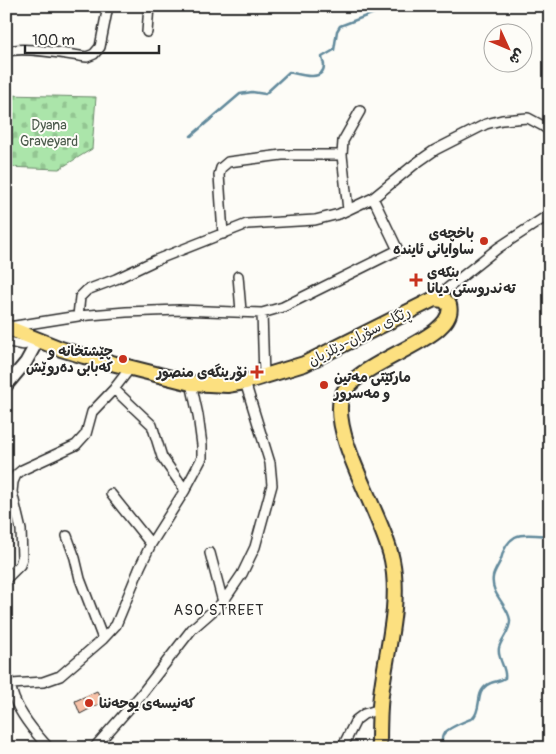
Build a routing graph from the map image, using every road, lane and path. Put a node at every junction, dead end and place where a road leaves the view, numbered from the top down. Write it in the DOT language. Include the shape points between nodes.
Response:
graph roads {
  1 [pos="108,6"];
  2 [pos="149,6"];
  3 [pos="148,32"];
  4 [pos="6,52"];
  5 [pos="360,111"];
  6 [pos="550,131"];
  7 [pos="342,155"];
  8 [pos="373,198"];
  9 [pos="348,210"];
  10 [pos="550,214"];
  11 [pos="223,234"];
  12 [pos="238,276"];
  13 [pos="434,299"];
  14 [pos="241,311"];
  15 [pos="262,313"];
  16 [pos="78,316"];
  17 [pos="7,332"];
  18 [pos="36,339"];
  19 [pos="131,366"];
  20 [pos="264,377"];
  21 [pos="245,382"];
  22 [pos="191,383"];
  23 [pos="6,386"];
  24 [pos="114,389"];
  25 [pos="185,490"];
  26 [pos="110,494"];
  27 [pos="67,536"];
  28 [pos="152,544"];
  29 [pos="210,553"];
  30 [pos="6,579"];
  31 [pos="223,602"];
  32 [pos="103,639"];
  33 [pos="6,675"];
  34 [pos="11,684"];
  35 [pos="10,699"];
  36 [pos="380,709"];
  37 [pos="49,748"];
  38 [pos="94,748"];
  39 [pos="342,748"];
  40 [pos="379,748"];
  1 -- 4 [label="street" via="100,47 94,54 87,57 22,50"];
  2 -- 3 [label="street"];
  5 -- 7 [label="street" via="344,141"];
  6 -- 8 [label="street" via="528,118 486,124 435,150"];
  7 -- 9 [label="street"];
  7 -- 11 [label="street" via="282,155 228,162 218,175"];
  8 -- 9 [label="street"];
  8 -- 15 [label="street" via="398,250 283,307"];
  9 -- 11 [label="street" via="315,220 247,224"];
  10 -- 13 [label="street" via="498,248"];
  11 -- 16 [label="street" via="87,290 80,298"];
  12 -- 14 [label="street"];
  13 -- 20 [label="main road, ڕێگای سۆران-دێلزیان" via="310,361"];
  13 -- 36 [label="main road" via="449,304 450,314 443,324 426,338 364,372 345,390 341,399 344,436 392,560 396,592"];
  14 -- 15 [label="street"];
  14 -- 16 [label="street" via="179,310"];
  15 -- 20 [label="street"];
  16 -- 17 [label="street"];
  17 -- 18 [label="main road, ڕێگای سۆران-دێلزیان"];
  18 -- 19 [label="main road, ڕێگای سۆران-دێلزیان" via="84,356"];
  18 -- 23 [label="street" via="26,362"];
  19 -- 22 [label="main road, ڕێگای سۆران-دێلزیان"];
  19 -- 24 [label="street"];
  20 -- 21 [label="main road, ڕێگای سۆران-دێلزیان"];
  21 -- 22 [label="main road, ڕێگای سۆران-دێلزیان"];
  21 -- 31 [label="street" via="270,463 272,485 255,547"];
  22 -- 25 [label="street" via="202,458"];
  24 -- 25 [label="street" via="152,425 162,457"];
  24 -- 30 [label="street" via="92,412 86,434 76,445 16,475 12,492 21,530 22,558 20,565"];
  25 -- 28 [label="street"];
  26 -- 28 [label="street"];
  27 -- 32 [label="street" via="82,587"];
  28 -- 32 [label="street" via="116,625"];
  29 -- 31 [label="street"];
  31 -- 38 [label="street" via="192,628 140,696"];
  32 -- 34 [label="street" via="60,676 43,682"];
  33 -- 34 [label="street"];
  34 -- 35 [label="street"];
  35 -- 37 [label="street"];
  36 -- 39 [label="street" via="356,720"];
  36 -- 40 [label="main road"];
}
